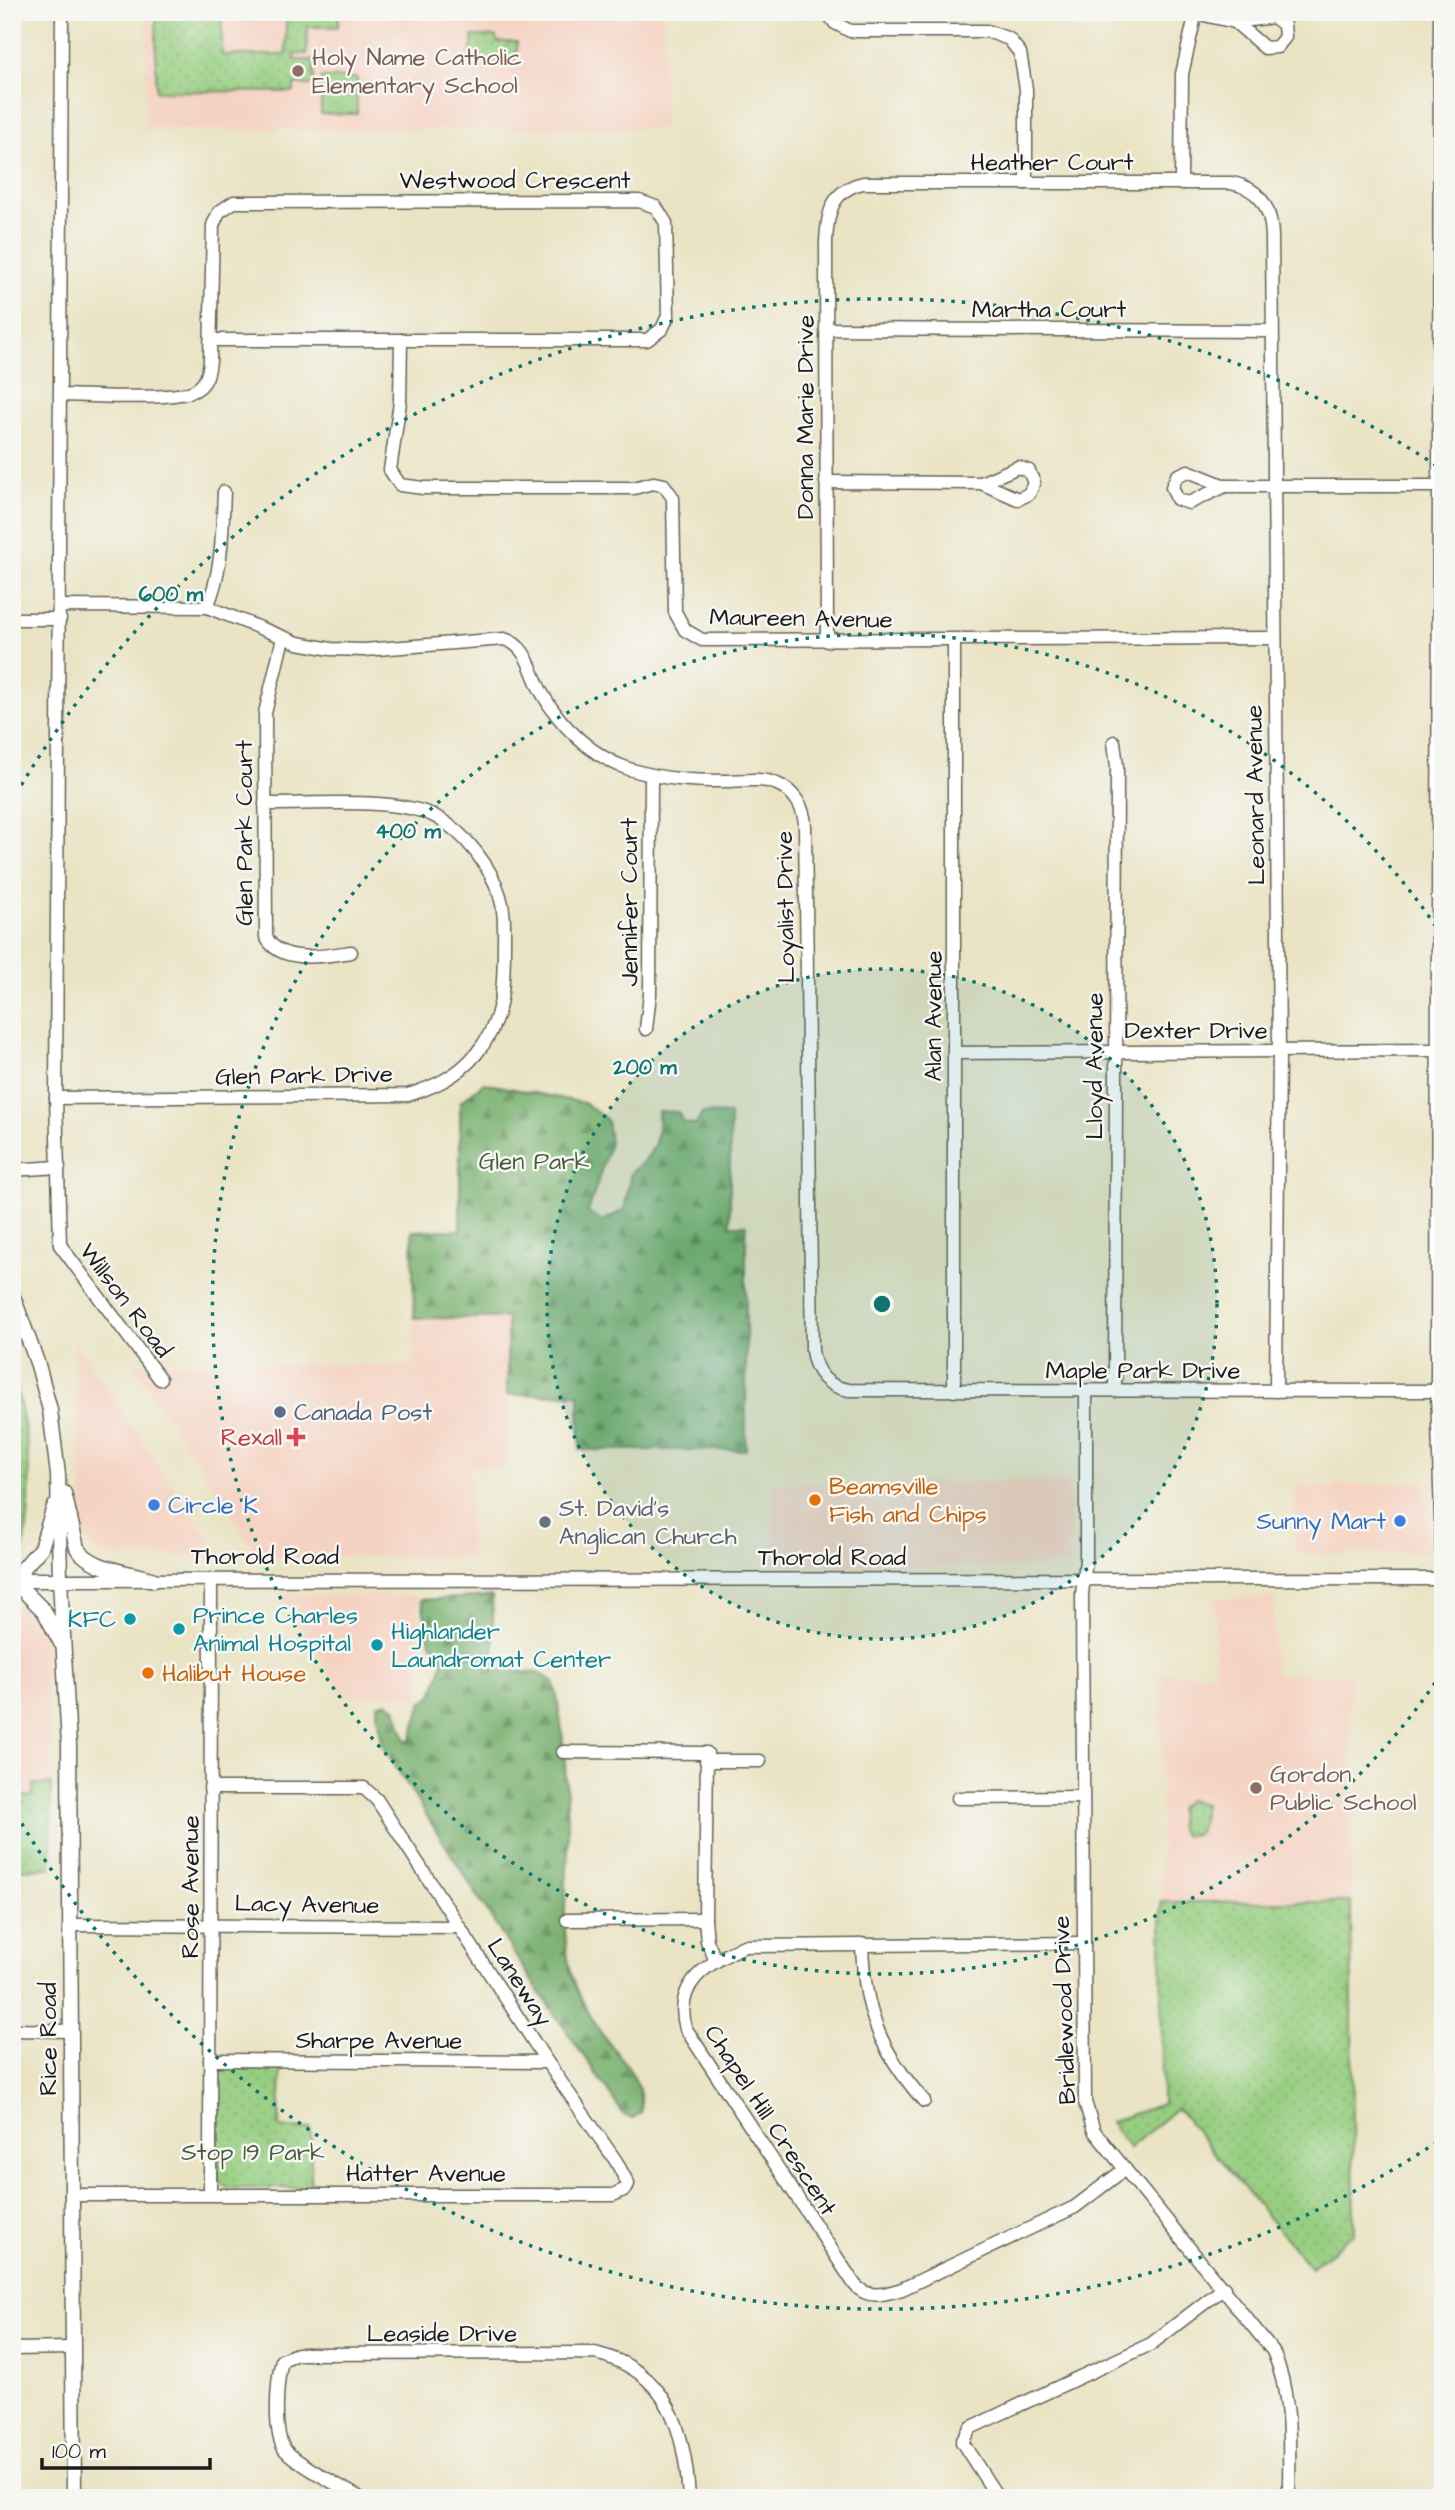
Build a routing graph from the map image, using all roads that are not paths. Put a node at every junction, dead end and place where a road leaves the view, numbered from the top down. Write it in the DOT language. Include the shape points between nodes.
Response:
graph roads {
  1 [pos="62,12"];
  2 [pos="827,12"];
  3 [pos="1440,12"];
  4 [pos="1196,13"];
  5 [pos="1235,22"];
  6 [pos="1026,183"];
  7 [pos="1181,184"];
  8 [pos="839,195"];
  9 [pos="1263,200"];
  10 [pos="826,329"];
  11 [pos="1272,331"];
  12 [pos="212,340"];
  13 [pos="401,340"];
  14 [pos="1441,351"];
  15 [pos="61,395"];
  16 [pos="826,482"];
  17 [pos="981,483"];
  18 [pos="1225,486"];
  19 [pos="1273,486"];
  20 [pos="1439,486"];
  21 [pos="224,492"];
  22 [pos="1441,554"];
  23 [pos="207,607"];
  24 [pos="60,612"];
  25 [pos="12,619"];
  26 [pos="283,638"];
  27 [pos="1275,638"];
  28 [pos="954,640"];
  29 [pos="827,641"];
  30 [pos="1441,730"];
  31 [pos="1114,742"];
  32 [pos="651,776"];
  33 [pos="265,804"];
  34 [pos="351,952"];
  35 [pos="646,1029"];
  36 [pos="1439,1042"];
  37 [pos="1279,1051"];
  38 [pos="1115,1052"];
  39 [pos="954,1053"];
  40 [pos="56,1098"];
  41 [pos="59,1167"];
  42 [pos="12,1170"];
  43 [pos="12,1294"];
  44 [pos="160,1379"];
  45 [pos="849,1390"];
  46 [pos="954,1391"];
  47 [pos="1086,1391"];
  48 [pos="1115,1391"];
  49 [pos="1276,1391"];
  50 [pos="1437,1391"];
  51 [pos="58,1475"];
  52 [pos="211,1579"];
  53 [pos="1084,1579"];
  54 [pos="13,1580"];
  55 [pos="60,1580"];
  56 [pos="154,1580"];
  57 [pos="1443,1580"];
  58 [pos="64,1647"];
  59 [pos="563,1752"];
  60 [pos="706,1761"];
  61 [pos="760,1761"];
  62 [pos="210,1788"];
  63 [pos="1083,1797"];
  64 [pos="958,1798"];
  65 [pos="705,1919"];
  66 [pos="567,1920"];
  67 [pos="212,1923"];
  68 [pos="71,1925"];
  69 [pos="458,1927"];
  70 [pos="1082,1943"];
  71 [pos="862,1944"];
  72 [pos="716,1961"];
  73 [pos="12,2030"];
  74 [pos="71,2031"];
  75 [pos="210,2060"];
  76 [pos="547,2062"];
  77 [pos="923,2101"];
  78 [pos="1125,2169"];
  79 [pos="210,2193"];
  80 [pos="71,2195"];
  81 [pos="613,2195"];
  82 [pos="1224,2288"];
  83 [pos="73,2348"];
  84 [pos="12,2349"];
  85 [pos="74,2498"];
  86 [pos="360,2498"];
  87 [pos="689,2498"];
  88 [pos="998,2498"];
  89 [pos="1289,2498"];
  1 -- 15 [label="street"];
  2 -- 6 [label="street" via="839,26 856,32 987,31 1009,39 1020,53 1026,89"];
  3 -- 14 [label="street"];
  4 -- 5 [label="street"];
  4 -- 7 [label="street" via="1182,74"];
  6 -- 7 [label="street, Heather Court"];
  6 -- 8 [label="street, Heather Court" via="863,183"];
  7 -- 9 [label="street, Heather Court" via="1238,185"];
  8 -- 10 [label="street, Donna Marie Drive" via="827,219"];
  9 -- 11 [label="street, Leonard Avenue" via="1272,221"];
  10 -- 11 [label="street, Martha Court"];
  10 -- 16 [label="street, Donna Marie Drive"];
  11 -- 19 [label="street, Leonard Avenue"];
  12 -- 13 [label="street, Westwood Crescent"];
  12 -- 13 [label="street, Westwood Crescent" via="213,225 219,212 234,202 639,201 656,207 665,219 668,313 662,329 651,338"];
  12 -- 15 [label="street, Westwood Crescent" via="207,376 188,394"];
  13 -- 29 [label="street, Maureen Avenue" via="400,402 390,466 400,485 634,488 662,484 673,498 674,606 685,630 708,642"];
  14 -- 20 [label="street"];
  15 -- 24 [label="street"];
  16 -- 17 [label="street"];
  16 -- 29 [label="street, Donna Marie Drive"];
  18 -- 19 [label="street"];
  19 -- 20 [label="street"];
  19 -- 27 [label="street, Leonard Avenue"];
  20 -- 22 [label="street"];
  21 -- 23 [label="street" via="221,555"];
  22 -- 30 [label="street"];
  23 -- 24 [label="street, Loyalist Drive"];
  23 -- 26 [label="street, Loyalist Drive"];
  24 -- 25 [label="street, Loyalist Drive"];
  24 -- 40 [label="street"];
  26 -- 32 [label="street, Loyalist Drive" via="348,650 509,640 524,654 542,694 577,737 616,763"];
  26 -- 33 [label="street, Glen Park Court" via="265,713"];
  27 -- 28 [label="street, Maureen Avenue"];
  27 -- 37 [label="street, Leonard Avenue"];
  28 -- 29 [label="street, Maureen Avenue"];
  28 -- 39 [label="street, Alan Avenue"];
  30 -- 36 [label="street"];
  31 -- 38 [label="street, Lloyd Avenue"];
  32 -- 35 [label="street, Jennifer Court"];
  32 -- 45 [label="street, Loyalist Drive" via="771,782 790,792 803,811 812,1350 824,1378"];
  33 -- 34 [label="street, Glen Park Court" via="268,941 289,954"];
  33 -- 40 [label="street, Glen Park Drive" via="408,807 438,818 463,838 497,887 504,914 504,988 487,1039 445,1080 408,1094"];
  36 -- 37 [label="street, Dexter Drive"];
  36 -- 50 [label="street"];
  37 -- 38 [label="street, Dexter Drive"];
  37 -- 49 [label="street, Leonard Avenue"];
  38 -- 39 [label="street, Dexter Drive"];
  38 -- 48 [label="street, Lloyd Avenue"];
  39 -- 46 [label="street, Alan Avenue"];
  40 -- 41 [label="street"];
  41 -- 42 [label="street"];
  41 -- 44 [label="street, Willson Road" via="60,1245"];
  43 -- 51 [label="main road" via="50,1409"];
  45 -- 46 [label="street, Maple Park Drive"];
  46 -- 47 [label="street, Maple Park Drive"];
  47 -- 48 [label="street, Maple Park Drive"];
  47 -- 53 [label="street"];
  48 -- 49 [label="street, Maple Park Drive"];
  49 -- 50 [label="street, Maple Park Drive"];
  50 -- 57 [label="street"];
  51 -- 54 [label="main road" via="44,1543"];
  51 -- 55 [label="main road, Rice Road"];
  51 -- 56 [label="main road" via="82,1556"];
  52 -- 53 [label="street, Thorold Road"];
  52 -- 56 [label="street, Thorold Road"];
  52 -- 62 [label="street, Rose Avenue"];
  53 -- 57 [label="street, Thorold Road"];
  53 -- 63 [label="street, Bridlewood Drive"];
  54 -- 55 [label="main road, Thorold Road"];
  54 -- 58 [label="main road" via="44,1611"];
  55 -- 56 [label="street, Thorold Road"];
  55 -- 58 [label="main road, Rice Road"];
  58 -- 68 [label="main road, Rice Road"];
  59 -- 60 [label="street" via="707,1753"];
  60 -- 61 [label="street"];
  60 -- 65 [label="street"];
  62 -- 67 [label="street, Rose Avenue"];
  62 -- 69 [label="street, Laneway" via="365,1788"];
  63 -- 64 [label="street"];
  63 -- 70 [label="street, Bridlewood Drive"];
  65 -- 66 [label="street"];
  65 -- 72 [label="street" via="707,1941"];
  67 -- 68 [label="street, Lacy Avenue"];
  67 -- 69 [label="street, Lacy Avenue"];
  67 -- 75 [label="street, Rose Avenue"];
  68 -- 74 [label="main road, Rice Road"];
  69 -- 76 [label="street, Laneway"];
  70 -- 71 [label="street, Chapel Hill Crescent"];
  70 -- 78 [label="street, Bridlewood Drive" via="1087,2112 1094,2131"];
  71 -- 72 [label="street, Chapel Hill Crescent" via="757,1944"];
  71 -- 77 [label="street" via="866,1997 877,2032 895,2067"];
  72 -- 78 [label="street, Chapel Hill Crescent" via="691,1983 684,1997 686,2029 855,2285 864,2292 881,2296 902,2289 1020,2235 1075,2207"];
  73 -- 74 [label="street"];
  74 -- 80 [label="main road, Rice Road"];
  75 -- 76 [label="street, Sharpe Avenue"];
  75 -- 79 [label="street, Rose Avenue"];
  76 -- 81 [label="street, Laneway" via="628,2180 626,2189"];
  78 -- 82 [label="street, Bridlewood Drive"];
  79 -- 80 [label="street, Hatter Avenue"];
  79 -- 81 [label="street, Hatter Avenue"];
  80 -- 83 [label="main road, Rice Road"];
  82 -- 88 [label="street" via="1152,2344 970,2428 962,2442"];
  82 -- 89 [label="street, Bridlewood Drive" via="1273,2351 1282,2375 1288,2405"];
  83 -- 84 [label="street"];
  83 -- 85 [label="main road, Rice Road"];
  86 -- 87 [label="street, Leaside Drive" via="285,2451 279,2432 276,2380 282,2360 297,2354 595,2353 619,2359 652,2381 673,2414 687,2461"];
}
